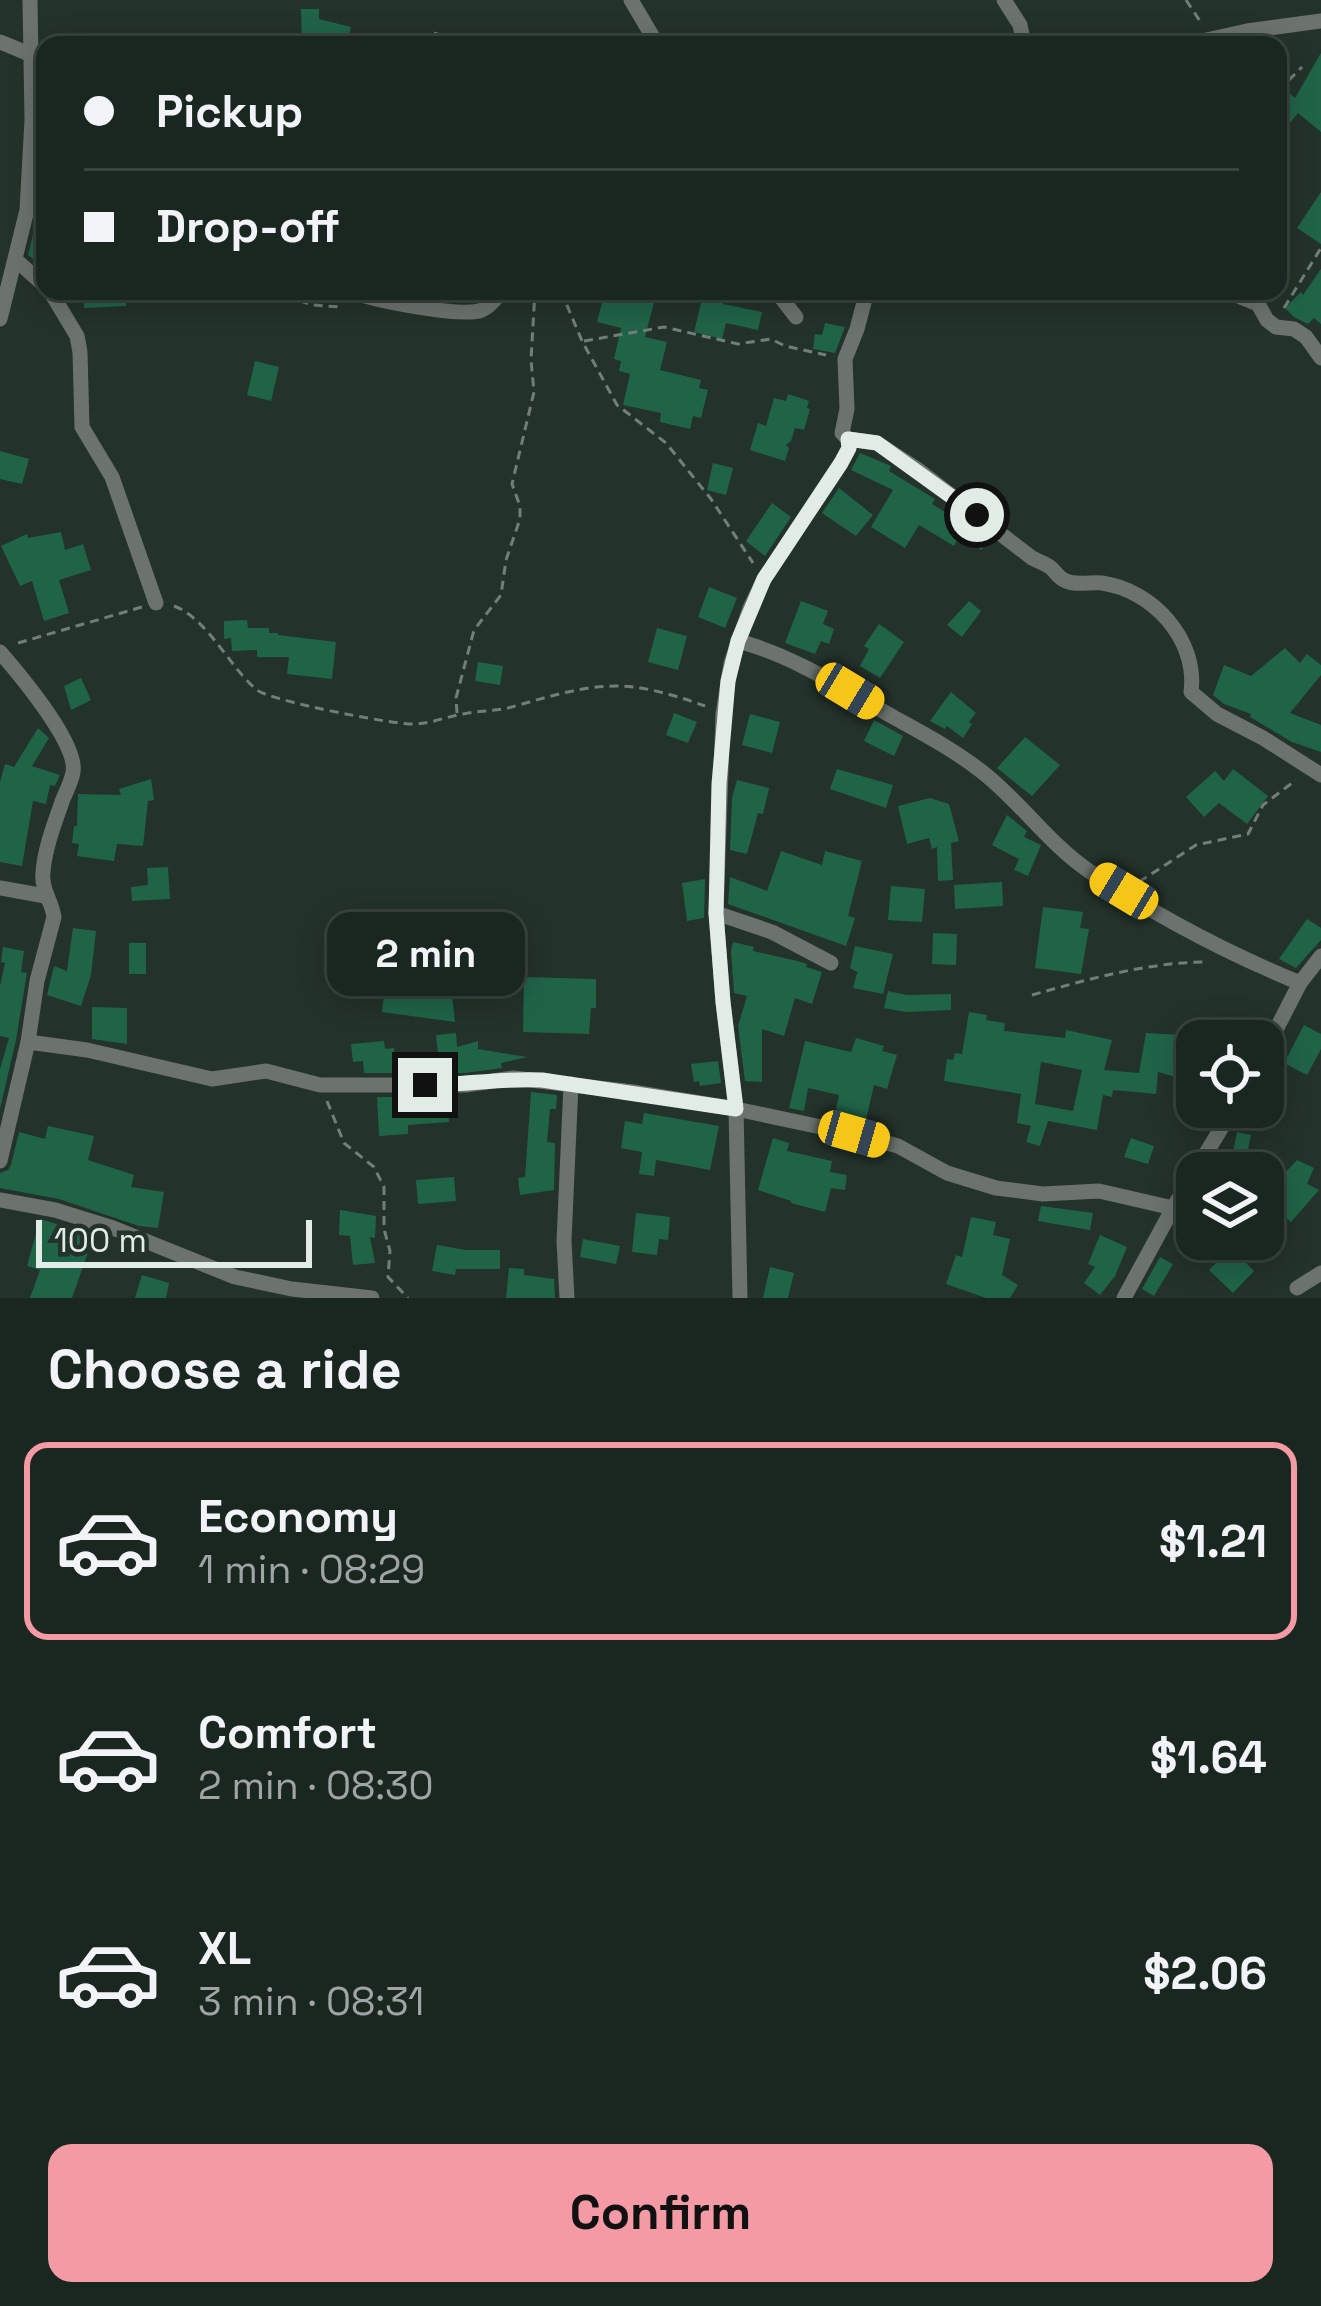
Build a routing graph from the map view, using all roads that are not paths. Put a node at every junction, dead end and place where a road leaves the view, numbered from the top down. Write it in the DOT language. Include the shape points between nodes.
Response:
graph roads {
  1 [pos="30,0"];
  2 [pos="631,0"];
  3 [pos="1004,0"];
  4 [pos="1321,21"];
  5 [pos="654,36"];
  6 [pos="1022,36"];
  7 [pos="1228,36"];
  8 [pos="0,42"];
  9 [pos="32,56"];
  10 [pos="16,260"];
  11 [pos="36,279"];
  12 [pos="54,300"];
  13 [pos="383,300"];
  14 [pos="494,300"];
  15 [pos="783,300"];
  16 [pos="865,300"];
  17 [pos="1248,300"];
  18 [pos="796,317"];
  19 [pos="0,319"];
  20 [pos="1321,358"];
  21 [pos="848,439"];
  22 [pos="157,603"];
  23 [pos="738,641"];
  24 [pos="0,650"];
  25 [pos="1316,771"];
  26 [pos="0,888"];
  27 [pos="45,896"];
  28 [pos="716,913"];
  29 [pos="1321,956"];
  30 [pos="831,963"];
  31 [pos="1300,983"];
  32 [pos="1281,1020"];
  33 [pos="28,1042"];
  34 [pos="572,1084"];
  35 [pos="736,1109"];
  36 [pos="1221,1128"];
  37 [pos="0,1161"];
  38 [pos="0,1200"];
  39 [pos="1173,1208"];
  40 [pos="1321,1273"];
  41 [pos="1297,1288"];
  42 [pos="372,1298"];
  43 [pos="567,1298"];
  44 [pos="740,1298"];
  45 [pos="1124,1298"];
  1 -- 9 [label="street"];
  2 -- 5 [label="street"];
  3 -- 6 [label="street"];
  4 -- 7 [label="street"];
  8 -- 9 [label="street"];
  9 -- 10 [label="street" via="31,169"];
  10 -- 11 [label="street"];
  10 -- 19 [label="street"];
  12 -- 22 [label="street" via="77,336 82,427 112,477"];
  13 -- 14 [label="street" via="470,313"];
  15 -- 18 [label="street"];
  16 -- 21 [label="street" via="845,359"];
  17 -- 20 [label="street" via="1276,327 1306,337"];
  21 -- 23 [label="street" via="841,463 764,579"];
  21 -- 25 [label="street" via="877,443 1064,580 1125,589 1153,605 1183,644 1191,692"];
  23 -- 28 [label="street" via="723,714"];
  23 -- 31 [label="street" via="803,666 935,741 983,772 1089,871 1245,961"];
  24 -- 27 [label="street" via="71,750 74,770 42,876"];
  26 -- 27 [label="street"];
  27 -- 33 [label="street" via="54,917"];
  28 -- 30 [label="street"];
  28 -- 35 [label="street"];
  29 -- 31 [label="street"];
  31 -- 32 [label="street"];
  33 -- 34 [label="street" via="212,1079 266,1070 320,1085 513,1078"];
  33 -- 37 [label="street"];
  34 -- 35 [label="street"];
  34 -- 43 [label="street"];
  35 -- 39 [label="street" via="898,1146 996,1188 1099,1191"];
  35 -- 44 [label="street"];
  36 -- 39 [label="street"];
  38 -- 42 [label="street" via="113,1228 235,1277"];
  39 -- 45 [label="street"];
  40 -- 41 [label="street"];
}
